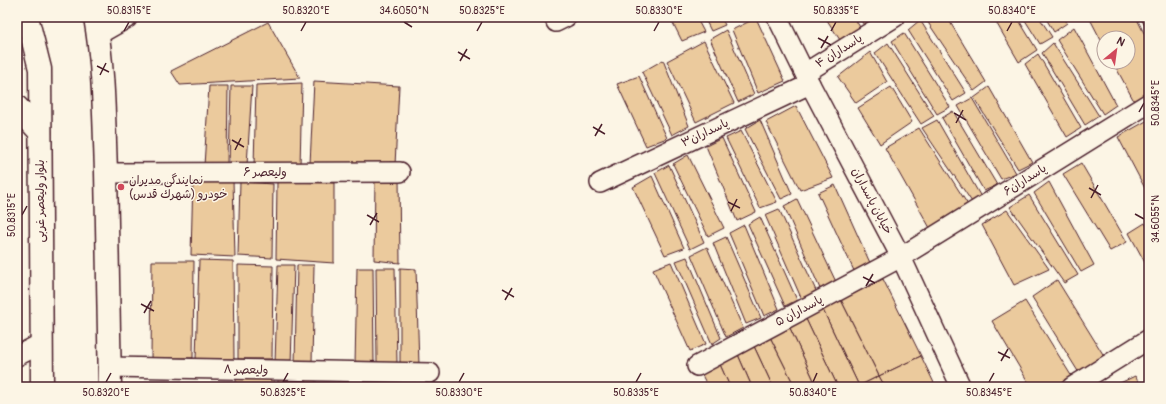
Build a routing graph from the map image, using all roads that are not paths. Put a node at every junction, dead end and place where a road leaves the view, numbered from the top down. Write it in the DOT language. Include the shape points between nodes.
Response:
graph roads {
  1 [pos="27,17"];
  2 [pos="126,17"];
  3 [pos="777,17"];
  4 [pos="895,17"];
  5 [pos="96,25"];
  6 [pos="807,78"];
  7 [pos="1149,103"];
  8 [pos="17,107"];
  9 [pos="40,132"];
  10 [pos="400,172"];
  11 [pos="106,173"];
  12 [pos="600,183"];
  13 [pos="901,257"];
  14 [pos="1149,339"];
  15 [pos="42,343"];
  16 [pos="17,356"];
  17 [pos="697,366"];
  18 [pos="430,373"];
  19 [pos="110,379"];
  20 [pos="42,386"];
  21 [pos="961,387"];
  22 [pos="1072,387"];
  1 -- 9 [label="main road, بلوار ولیعصر غربی" via="40,69"];
  2 -- 5 [label="main road"];
  3 -- 6 [label="street, خیابان پاسداران"];
  4 -- 6 [label="street, پاسداران ۴"];
  5 -- 11 [label="main road" via="104,94"];
  6 -- 12 [label="street, پاسداران۳"];
  6 -- 13 [label="street, خیابان پاسداران"];
  7 -- 13 [label="street, پاسداران۶"];
  8 -- 9 [label="main road"];
  9 -- 15 [label="main road, بلوار ولیعصر غربی"];
  10 -- 11 [label="street, ولیعصر ۶"];
  11 -- 19 [label="main road"];
  13 -- 17 [label="street, پاسداران ۵"];
  13 -- 21 [label="street, خیابان پاسداران"];
  14 -- 22 [label="street"];
  15 -- 16 [label="street"];
  15 -- 20 [label="main road, بلوار ولیعصر غربی"];
  18 -- 19 [label="street, ولیعصر ۸"];
}
